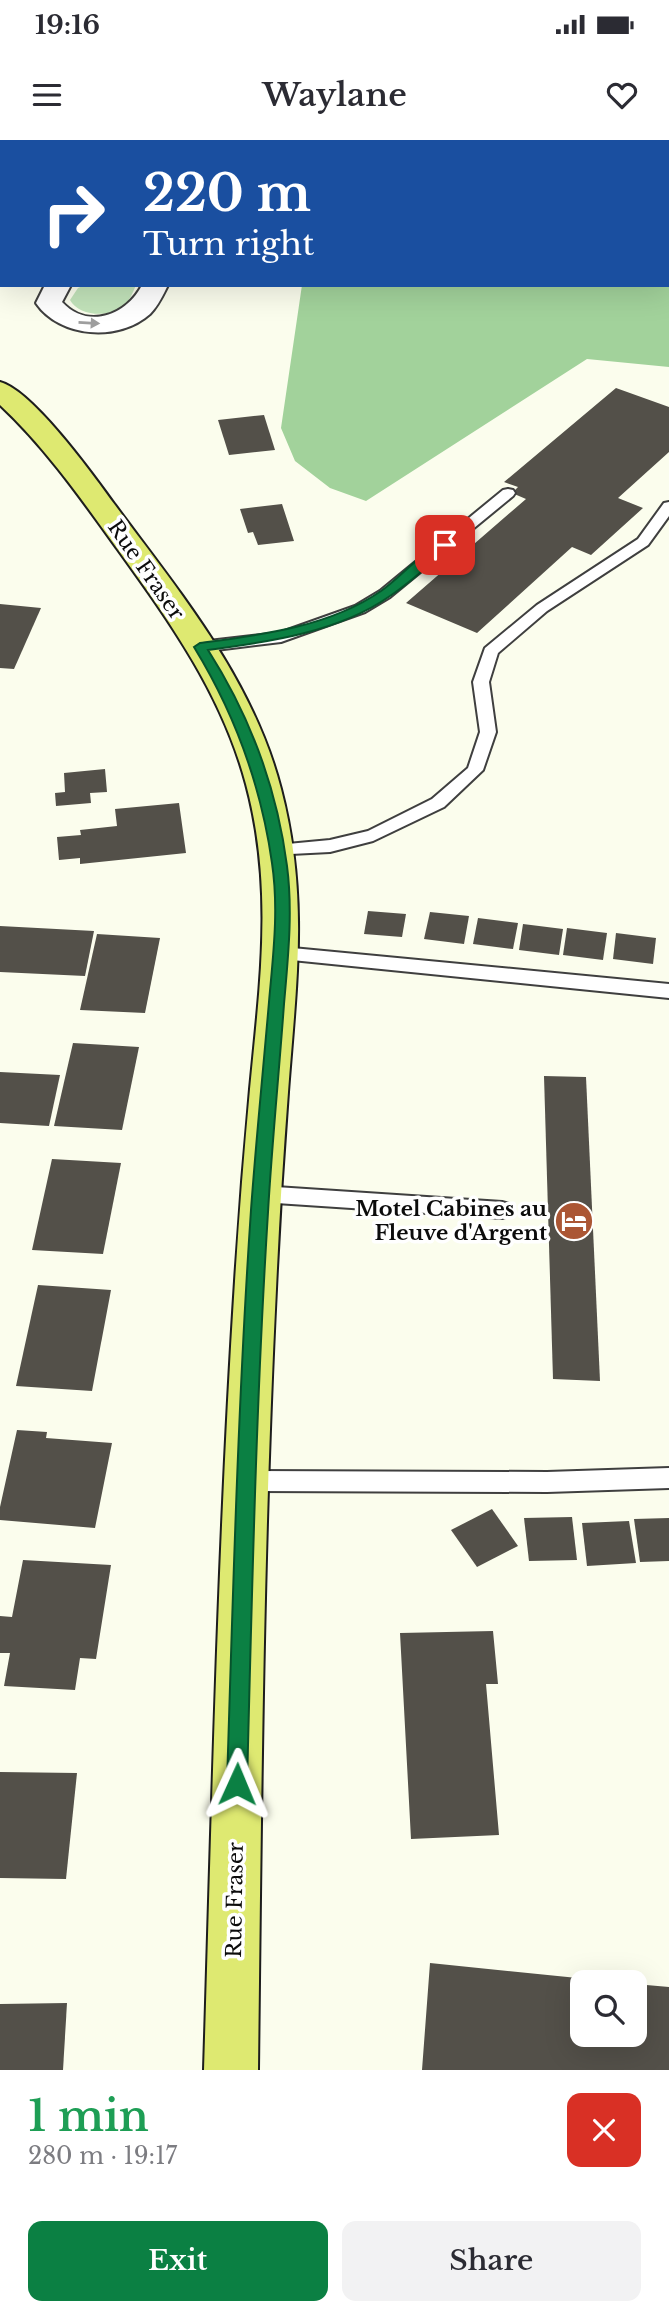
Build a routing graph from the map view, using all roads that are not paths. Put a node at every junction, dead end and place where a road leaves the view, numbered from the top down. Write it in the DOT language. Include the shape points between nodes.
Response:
graph roads {
  1 [pos="56,287"];
  2 [pos="154,287"];
  3 [pos="0,390"];
  4 [pos="508,493"];
  5 [pos="669,506"];
  6 [pos="200,647"];
  7 [pos="277,851"];
  8 [pos="282,953"];
  9 [pos="669,991"];
  10 [pos="261,1194"];
  11 [pos="502,1210"];
  12 [pos="669,1478"];
  13 [pos="245,1481"];
  14 [pos="231,2070"];
  1 -- 2 [label="street, one-way" via="49,303 56,314 68,321 99,324 130,316 142,307"];
  3 -- 6 [label="main road, Rue Fraser" via="68,459"];
  4 -- 6 [label="lane" via="386,594 360,609 281,637"];
  5 -- 7 [label="lane" via="643,542 542,608 491,651 481,682 488,732 475,771 438,803 373,835 330,846"];
  6 -- 7 [label="main road, Rue Fraser" via="227,690 253,750"];
  7 -- 8 [label="main road, Rue Fraser" via="284,915"];
  8 -- 9 [label="lane"];
  8 -- 10 [label="main road, Rue Fraser"];
  10 -- 11 [label="lane"];
  10 -- 13 [label="main road, Rue Fraser"];
  12 -- 13 [label="lane"];
  13 -- 14 [label="main road, Rue Fraser"];
}
